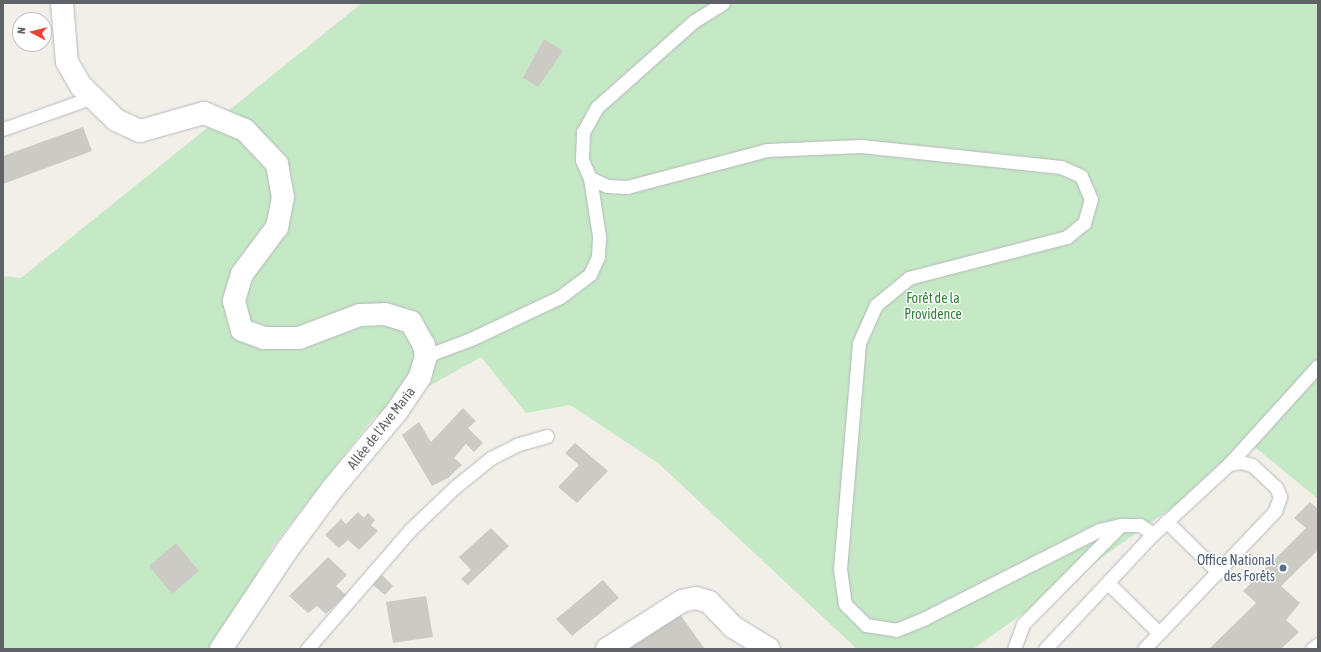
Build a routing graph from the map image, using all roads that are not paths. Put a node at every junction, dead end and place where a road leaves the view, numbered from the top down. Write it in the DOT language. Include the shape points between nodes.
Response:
graph roads {
  1 [pos="62,3"];
  2 [pos="723,3"];
  3 [pos="93,97"];
  4 [pos="3,129"];
  5 [pos="590,178"];
  6 [pos="426,356"];
  7 [pos="1318,366"];
  8 [pos="547,436"];
  9 [pos="1229,464"];
  10 [pos="1166,521"];
  11 [pos="1121,525"];
  12 [pos="1153,534"];
  13 [pos="1218,572"];
  14 [pos="1108,582"];
  15 [pos="1159,633"];
  16 [pos="1318,644"];
  17 [pos="221,649"];
  18 [pos="307,649"];
  19 [pos="607,649"];
  20 [pos="768,649"];
  21 [pos="1014,649"];
  22 [pos="1045,649"];
  23 [pos="1144,649"];
  24 [pos="1312,649"];
  1 -- 3 [label="street" via="67,62 81,86"];
  2 -- 5 [label="lane" via="694,21 597,107 583,132 582,160"];
  3 -- 4 [label="lane"];
  3 -- 6 [label="street" via="116,120 140,132 204,113 245,130 276,164 283,197 277,227 242,274 234,301 242,330 264,338 299,338 360,315 385,314 411,322 424,345"];
  5 -- 6 [label="lane" via="599,236 598,258 590,274 560,297 471,339"];
  5 -- 11 [label="lane" via="607,186 627,187 767,150 861,146 1061,167 1081,176 1090,199 1084,223 1067,236 909,278 876,305 859,343 840,569 845,604 866,625 896,630 925,618 1099,530"];
  6 -- 17 [label="street, Allée de l'Ave Maria" via="420,377 398,410 333,488 287,550"];
  7 -- 9 [label="lane"];
  8 -- 18 [label="lane" via="519,444 491,458 455,487 411,529"];
  9 -- 10 [label="lane"];
  9 -- 13 [label="lane" via="1241,462 1252,465 1276,487 1280,497 1275,511"];
  10 -- 12 [label="lane"];
  10 -- 13 [label="lane"];
  11 -- 12 [label="lane" via="1140,525"];
  11 -- 21 [label="lane" via="1023,624"];
  12 -- 14 [label="lane"];
  13 -- 15 [label="lane"];
  14 -- 15 [label="lane"];
  14 -- 22 [label="lane"];
  15 -- 23 [label="lane"];
  16 -- 24 [label="lane"];
  19 -- 20 [label="street" via="682,601 696,598 710,602 733,627"];
}
